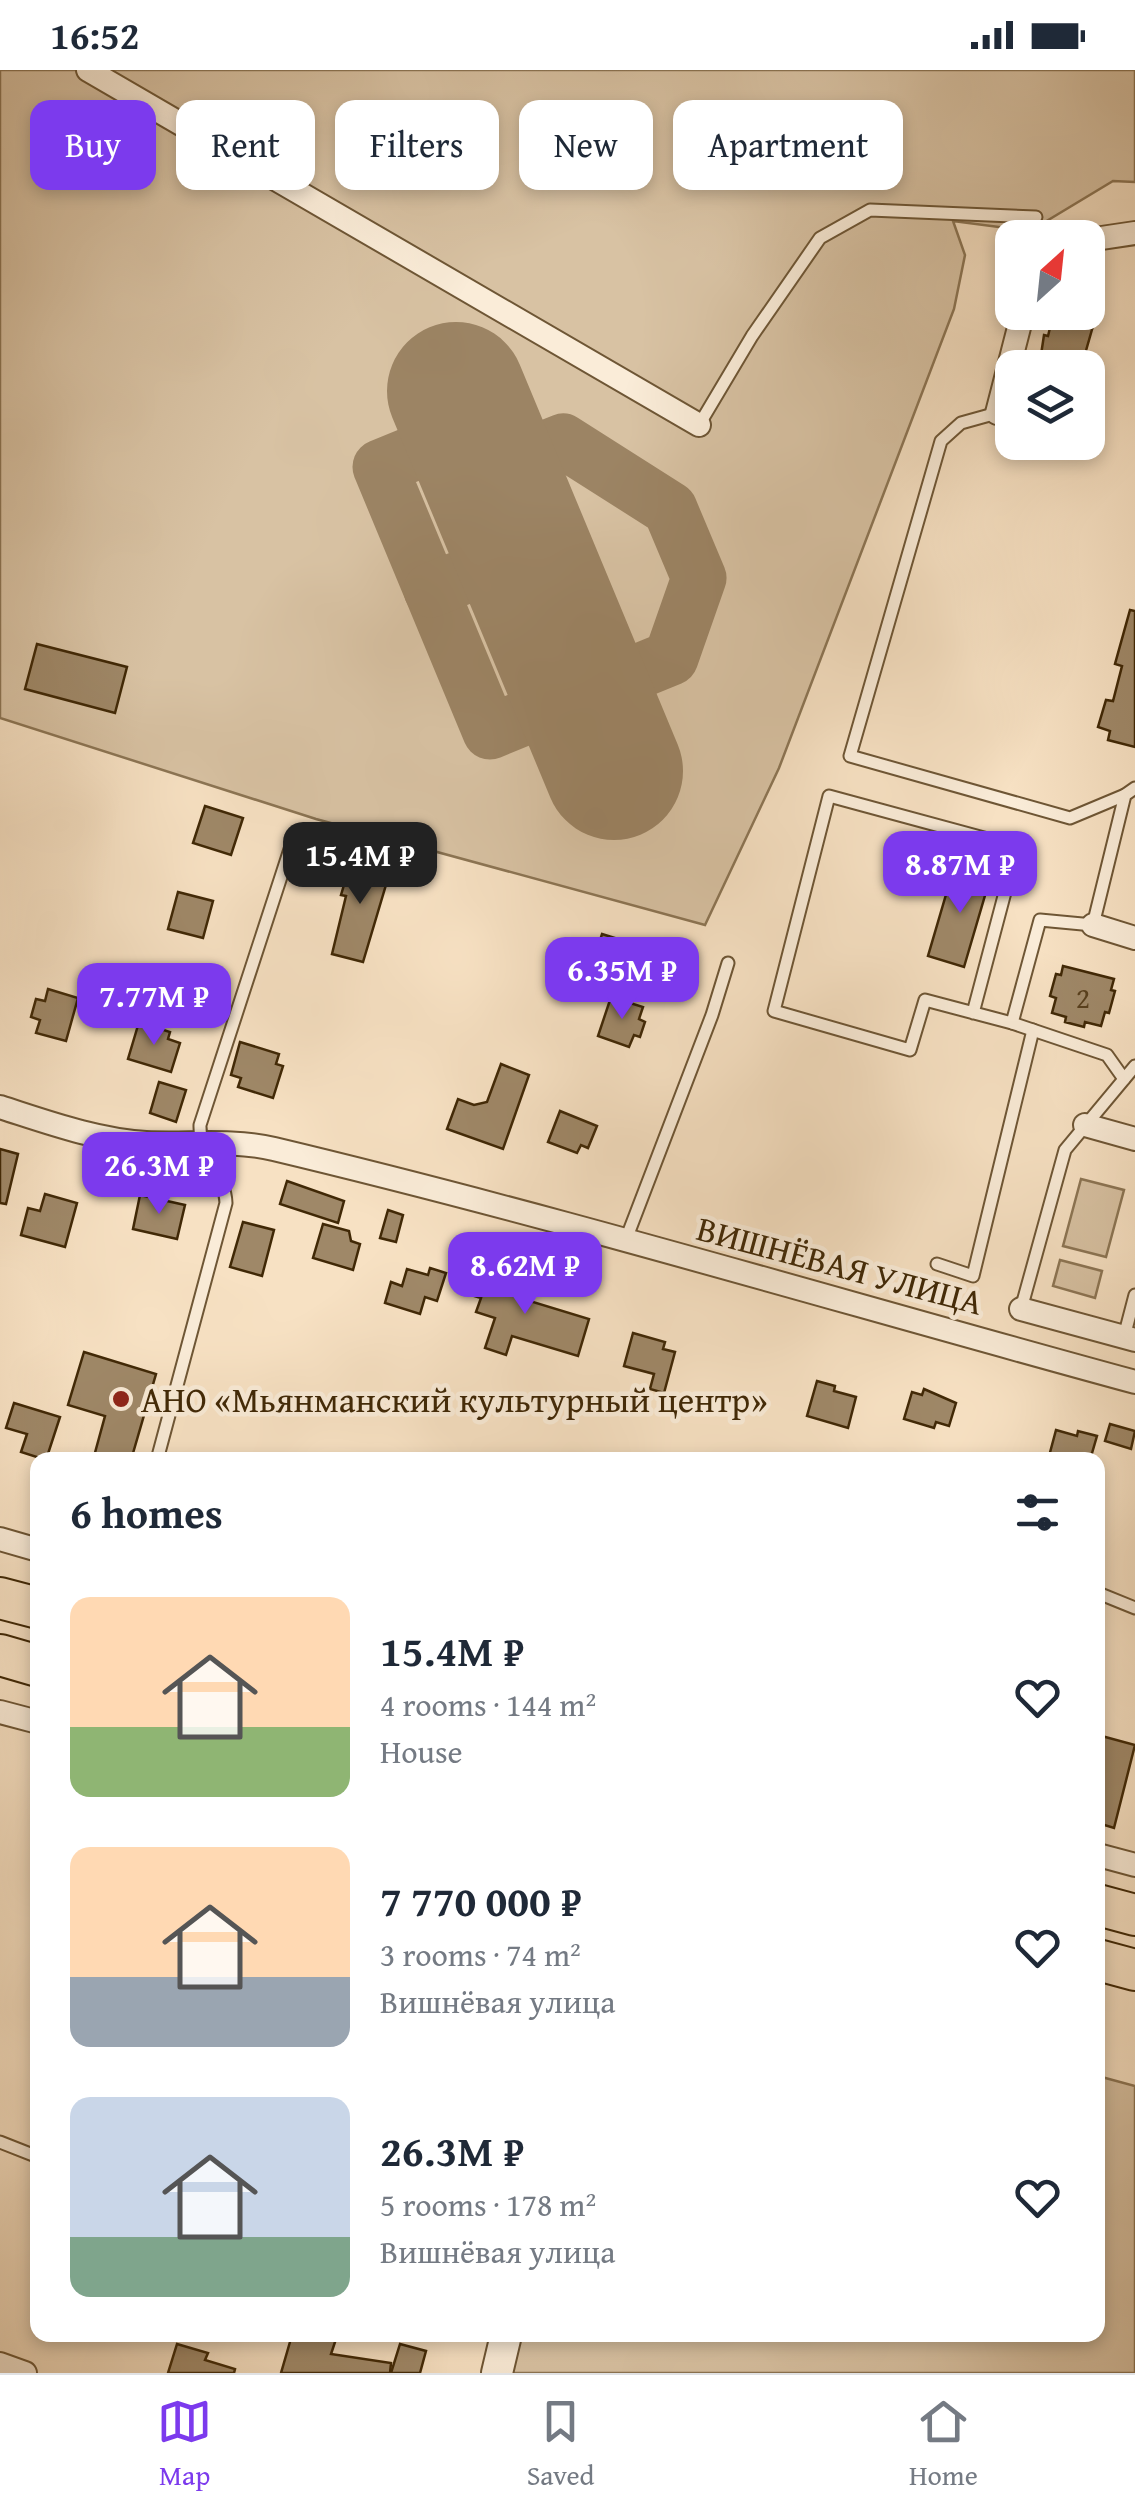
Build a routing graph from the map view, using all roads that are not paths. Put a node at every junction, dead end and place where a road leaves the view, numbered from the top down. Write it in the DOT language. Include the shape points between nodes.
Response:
graph roads {
  1 [pos="88,70"];
  2 [pos="1036,217"];
  3 [pos="1135,233"];
  4 [pos="1105,237"];
  5 [pos="995,414"];
  6 [pos="700,425"];
  7 [pos="1130,792"];
  8 [pos="292,843"];
  9 [pos="1093,925"];
  10 [pos="1135,938"];
  11 [pos="728,964"];
  12 [pos="972,1013"];
  13 [pos="1012,1023"];
  14 [pos="1033,1030"];
  15 [pos="1135,1066"];
  16 [pos="1124,1079"];
  17 [pos="0,1107"];
  18 [pos="1085,1125"];
  19 [pos="1135,1139"];
  20 [pos="199,1142"];
  21 [pos="626,1242"];
  22 [pos="937,1264"];
  23 [pos="1135,1296"];
  24 [pos="1021,1309"];
  25 [pos="1129,1338"];
  26 [pos="1135,1382"];
  27 [pos="159,1452"];
  28 [pos="0,1539"];
  29 [pos="30,1548"];
  30 [pos="1105,1596"];
  31 [pos="0,1598"];
  32 [pos="30,1606"];
  33 [pos="1135,1608"];
  34 [pos="0,1655"];
  35 [pos="30,1664"];
  36 [pos="0,1712"];
  37 [pos="30,1720"];
  38 [pos="1105,1856"];
  39 [pos="1135,1865"];
  40 [pos="1105,1907"];
  41 [pos="1135,1916"];
  42 [pos="1105,1962"];
  43 [pos="1135,1970"];
  44 [pos="0,2142"];
  45 [pos="30,2154"];
  46 [pos="504,2342"];
  47 [pos="0,2364"];
  48 [pos="25,2373"];
  49 [pos="497,2373"];
  1 -- 6 [label="street"];
  2 -- 6 [label="lane" via="870,210 820,238"];
  3 -- 4 [label="street"];
  5 -- 7 [label="lane" via="961,423 941,441 850,756 1070,818"];
  7 -- 9 [label="lane"];
  8 -- 20 [label="lane"];
  9 -- 10 [label="street"];
  9 -- 13 [label="lane" via="1040,920"];
  11 -- 21 [label="lane"];
  12 -- 12 [label="lane" via="925,1000 910,1050 774,1010 829,796 1016,847"];
  12 -- 13 [label="lane"];
  13 -- 14 [label="lane"];
  14 -- 16 [label="lane" via="1108,1054"];
  14 -- 22 [label="lane" via="973,1276"];
  15 -- 16 [label="lane"];
  16 -- 18 [label="lane"];
  17 -- 20 [label="street, ВИШНЁВАЯ УЛИЦА" via="108,1138"];
  18 -- 19 [label="street"];
  18 -- 24 [label="lane" via="1065,1150"];
  20 -- 21 [label="street, ВИШНЁВАЯ УЛИЦА" via="269,1148"];
  20 -- 27 [label="lane" via="226,1190 226,1203"];
  21 -- 26 [label="street, ВИШНЁВАЯ УЛИЦА"];
  23 -- 25 [label="lane"];
  24 -- 25 [label="street"];
  28 -- 29 [label="street"];
  30 -- 33 [label="lane"];
  31 -- 32 [label="highway"];
  34 -- 35 [label="highway"];
  36 -- 37 [label="street"];
  38 -- 39 [label="street"];
  40 -- 41 [label="highway"];
  42 -- 43 [label="highway"];
  44 -- 45 [label="lane"];
  46 -- 49 [label="street"];
  47 -- 48 [label="street"];
}
